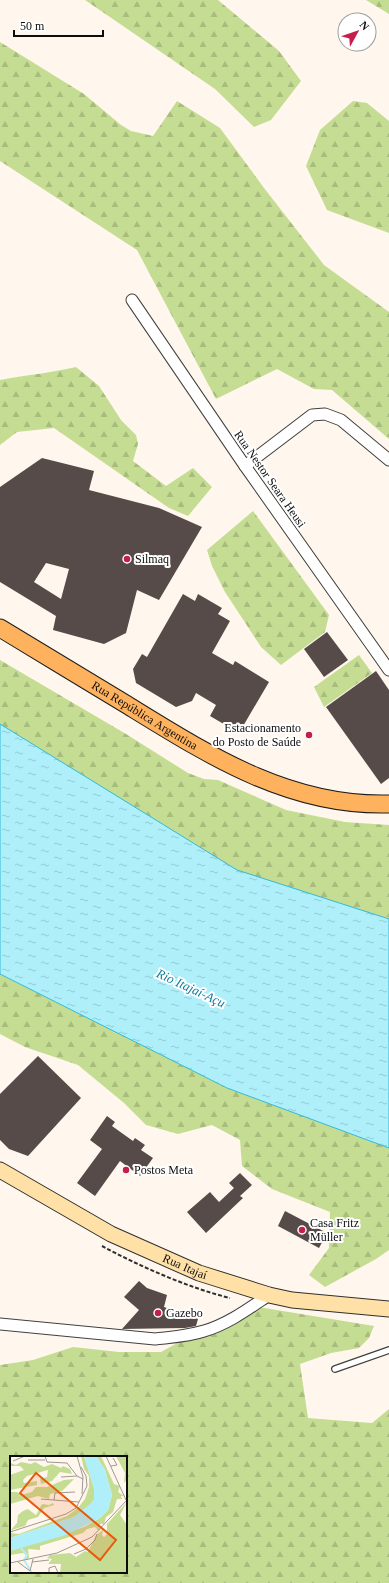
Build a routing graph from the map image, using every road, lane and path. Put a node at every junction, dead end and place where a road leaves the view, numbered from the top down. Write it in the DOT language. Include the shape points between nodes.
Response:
graph roads {
  1 [pos="132,300"];
  2 [pos="389,460"];
  3 [pos="245,466"];
  4 [pos="0,628"];
  5 [pos="389,670"];
  6 [pos="389,804"];
  7 [pos="0,1170"];
  8 [pos="269,1295"];
  9 [pos="389,1308"];
  10 [pos="0,1324"];
  11 [pos="389,1350"];
  12 [pos="335,1369"];
  1 -- 3 [label="street, Rua Nestor Seara Heusi"];
  2 -- 3 [label="street" via="340,420 325,414 312,415"];
  3 -- 5 [label="street, Rua Nestor Seara Heusi"];
  4 -- 6 [label="main road, Rua República Argentina" via="194,746 272,785 310,796 359,803"];
  7 -- 8 [label="main road, Rua Itajaí" via="111,1234 147,1251 191,1270"];
  8 -- 9 [label="main road, Rua Itajaí" via="292,1300"];
  8 -- 10 [label="street" via="226,1323 204,1332 155,1339"];
  11 -- 12 [label="lane"];
}
